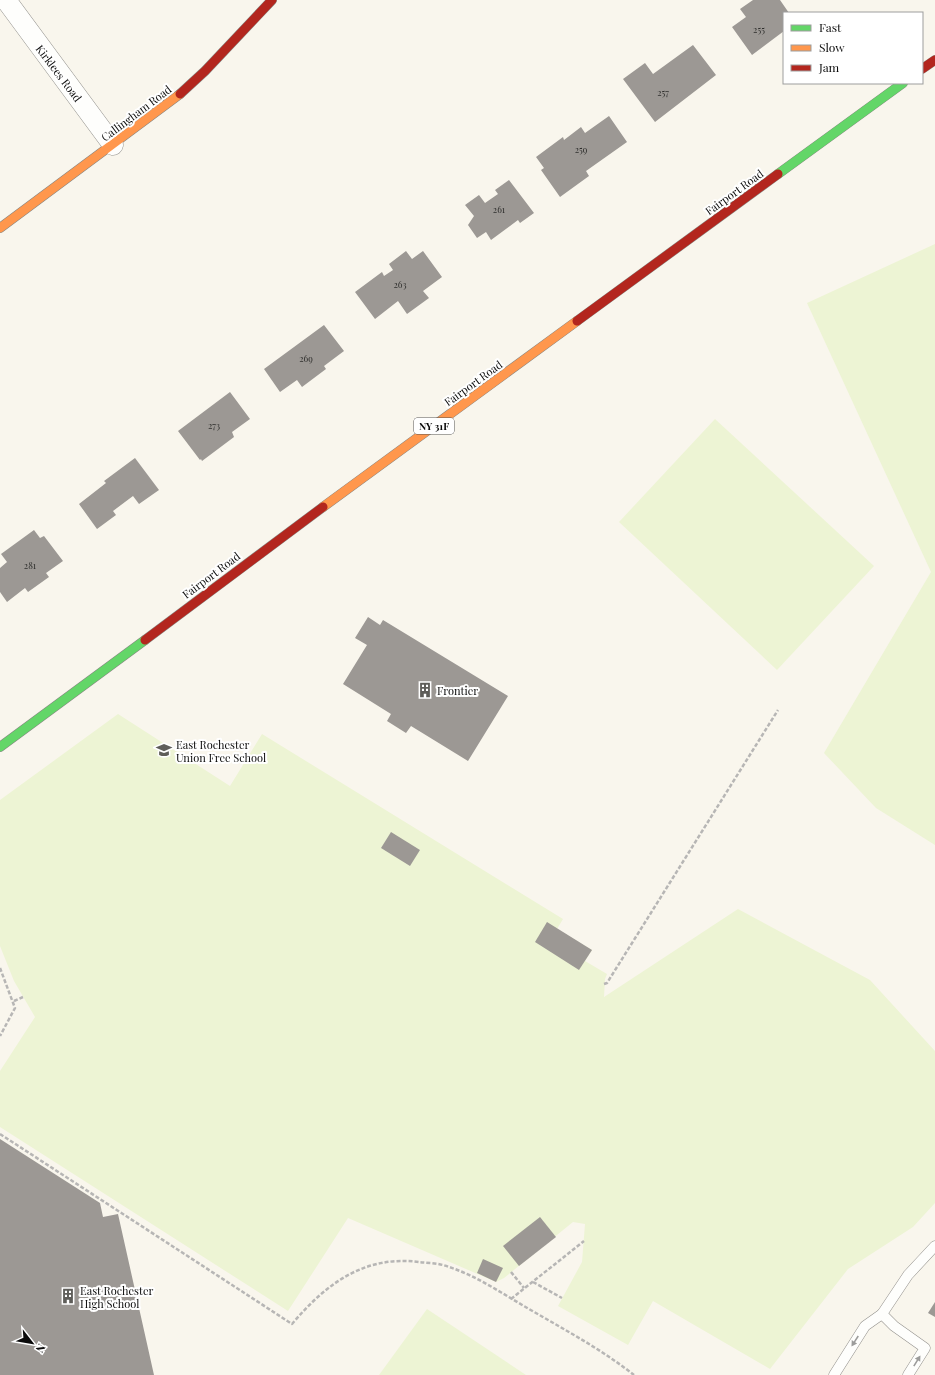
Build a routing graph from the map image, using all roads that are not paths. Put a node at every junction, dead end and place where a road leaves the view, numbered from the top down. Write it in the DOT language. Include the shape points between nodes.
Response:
graph roads {
  1 [pos="6,0"];
  2 [pos="272,0"];
  3 [pos="935,60"];
  4 [pos="923,68"];
  5 [pos="902,84"];
  6 [pos="113,145"];
  7 [pos="0,228"];
  8 [pos="0,747"];
  9 [pos="935,1246"];
  10 [pos="882,1314"];
  11 [pos="834,1375"];
  12 [pos="908,1375"];
  1 -- 6 [label="street, Kirklees Road"];
  2 -- 6 [label="main road, Callingham Road" via="205,71 172,101"];
  3 -- 4 [label="main road"];
  5 -- 8 [label="main road, Fairport Road / NY 31F"];
  6 -- 7 [label="main road, Callingham Road"];
  9 -- 10 [label="lane" via="908,1275"];
  10 -- 11 [label="lane, one-way" via="864,1326"];
  12 -- 10 [label="lane, one-way" via="925,1348"];
}
